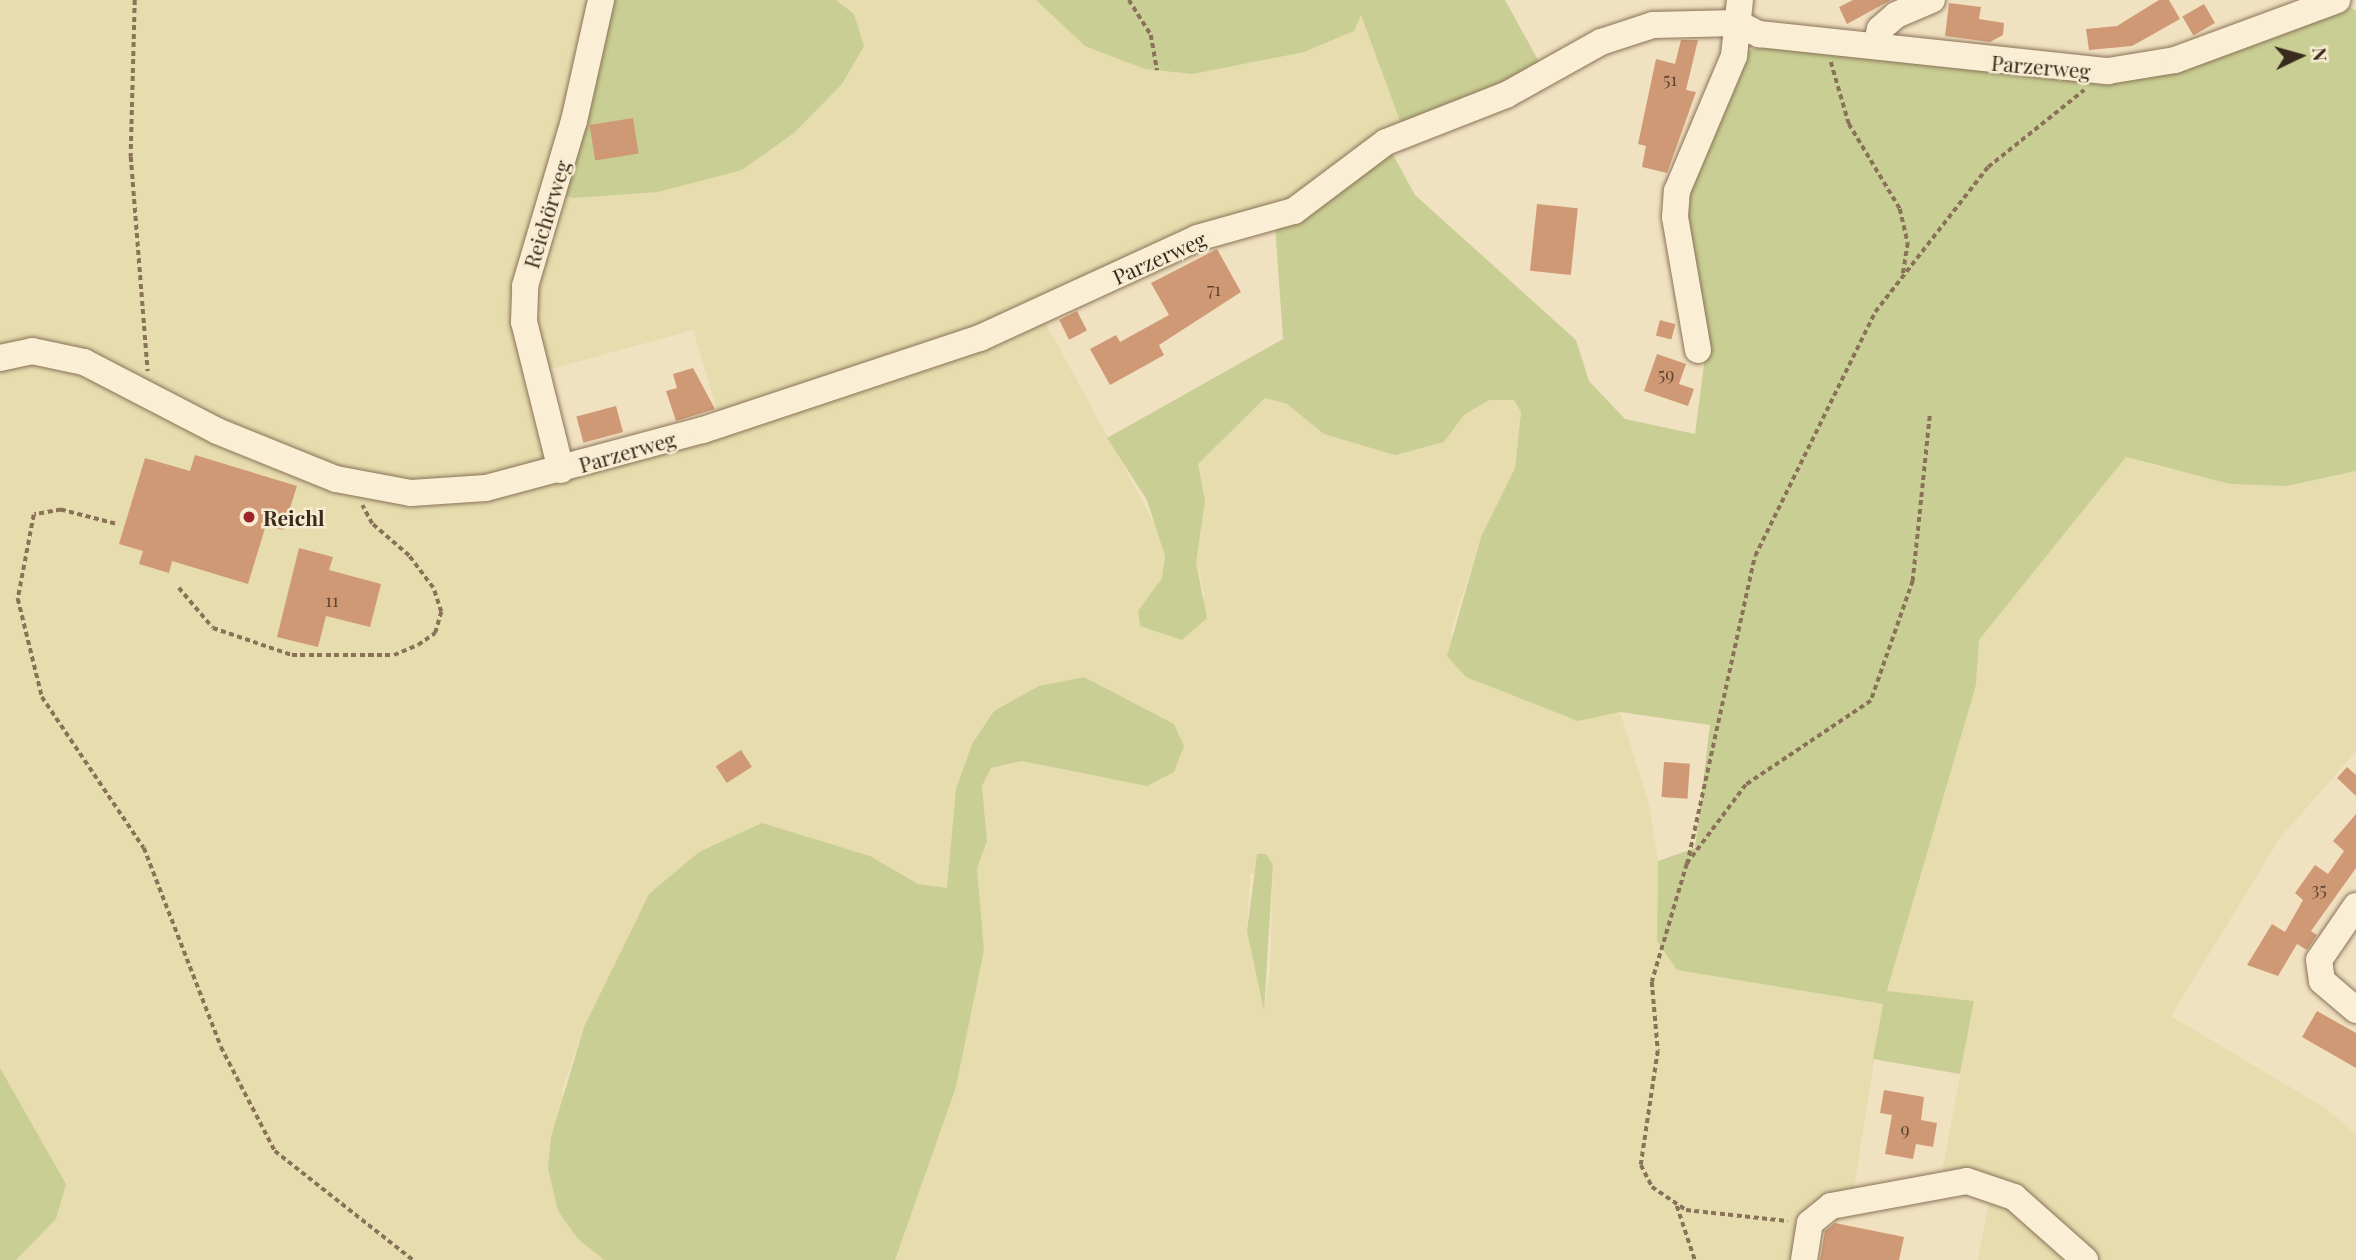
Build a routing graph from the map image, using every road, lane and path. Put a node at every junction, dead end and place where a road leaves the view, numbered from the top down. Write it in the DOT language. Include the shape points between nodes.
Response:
graph roads {
  1 [pos="135,0"];
  2 [pos="601,0"];
  3 [pos="1129,0"];
  4 [pos="1933,0"];
  5 [pos="2337,0"];
  6 [pos="1739,12"];
  7 [pos="1828,41"];
  8 [pos="1877,46"];
  9 [pos="1157,70"];
  10 [pos="2108,71"];
  11 [pos="1903,276"];
  12 [pos="1698,349"];
  13 [pos="0,358"];
  14 [pos="142,396"];
  15 [pos="1930,415"];
  16 [pos="561,470"];
  17 [pos="361,485"];
  18 [pos="115,524"];
  19 [pos="180,588"];
  20 [pos="1686,864"];
  21 [pos="2356,906"];
  22 [pos="2356,1010"];
  23 [pos="1677,1206"];
  24 [pos="1810,1223"];
  25 [pos="413,1260"];
  26 [pos="1695,1260"];
  27 [pos="1804,1260"];
  28 [pos="2085,1260"];
  1 -- 14 [label="path" via="131,157 148,349"];
  2 -- 16 [label="street, Reichörweg" via="574,121 525,286 524,322"];
  3 -- 9 [label="path" via="1151,36"];
  4 -- 8 [label="street" via="1896,15 1880,29"];
  5 -- 10 [label="street, Parzerweg" via="2175,60"];
  6 -- 7 [label="street, Parzerweg" via="1759,34"];
  6 -- 12 [label="street" via="1734,56 1677,191 1675,217"];
  6 -- 16 [label="street, Parzerweg" via="1666,23 1601,42 1506,95 1386,142 1294,211 1197,238 1039,313 916,362"];
  7 -- 8 [label="street, Parzerweg"];
  7 -- 11 [label="path" via="1849,124 1900,209 1908,243"];
  8 -- 10 [label="street, Parzerweg"];
  10 -- 11 [label="path" via="1988,167"];
  11 -- 20 [label="path" via="1875,312 1755,556"];
  13 -- 14 [label="street, Parzerweg" via="58,353"];
  14 -- 17 [label="street, Parzerweg" via="280,458"];
  15 -- 20 [label="path" via="1913,582 1871,701 1746,785"];
  16 -- 17 [label="street, Parzerweg" via="447,492"];
  17 -- 19 [label="path" via="372,524 409,556 433,588 441,612 435,633 418,645 394,654 292,655 213,628"];
  18 -- 25 [label="path" via="61,510 34,515 18,599 42,697 144,848 221,1047 275,1151"];
  20 -- 23 [label="path" via="1652,982 1658,1051 1641,1165 1652,1187"];
  21 -- 22 [label="street" via="2319,960 2322,981"];
  23 -- 24 [label="path"];
  23 -- 26 [label="path"];
  24 -- 27 [label="street"];
  24 -- 28 [label="street" via="1832,1206 1967,1181 2014,1197"];
}
